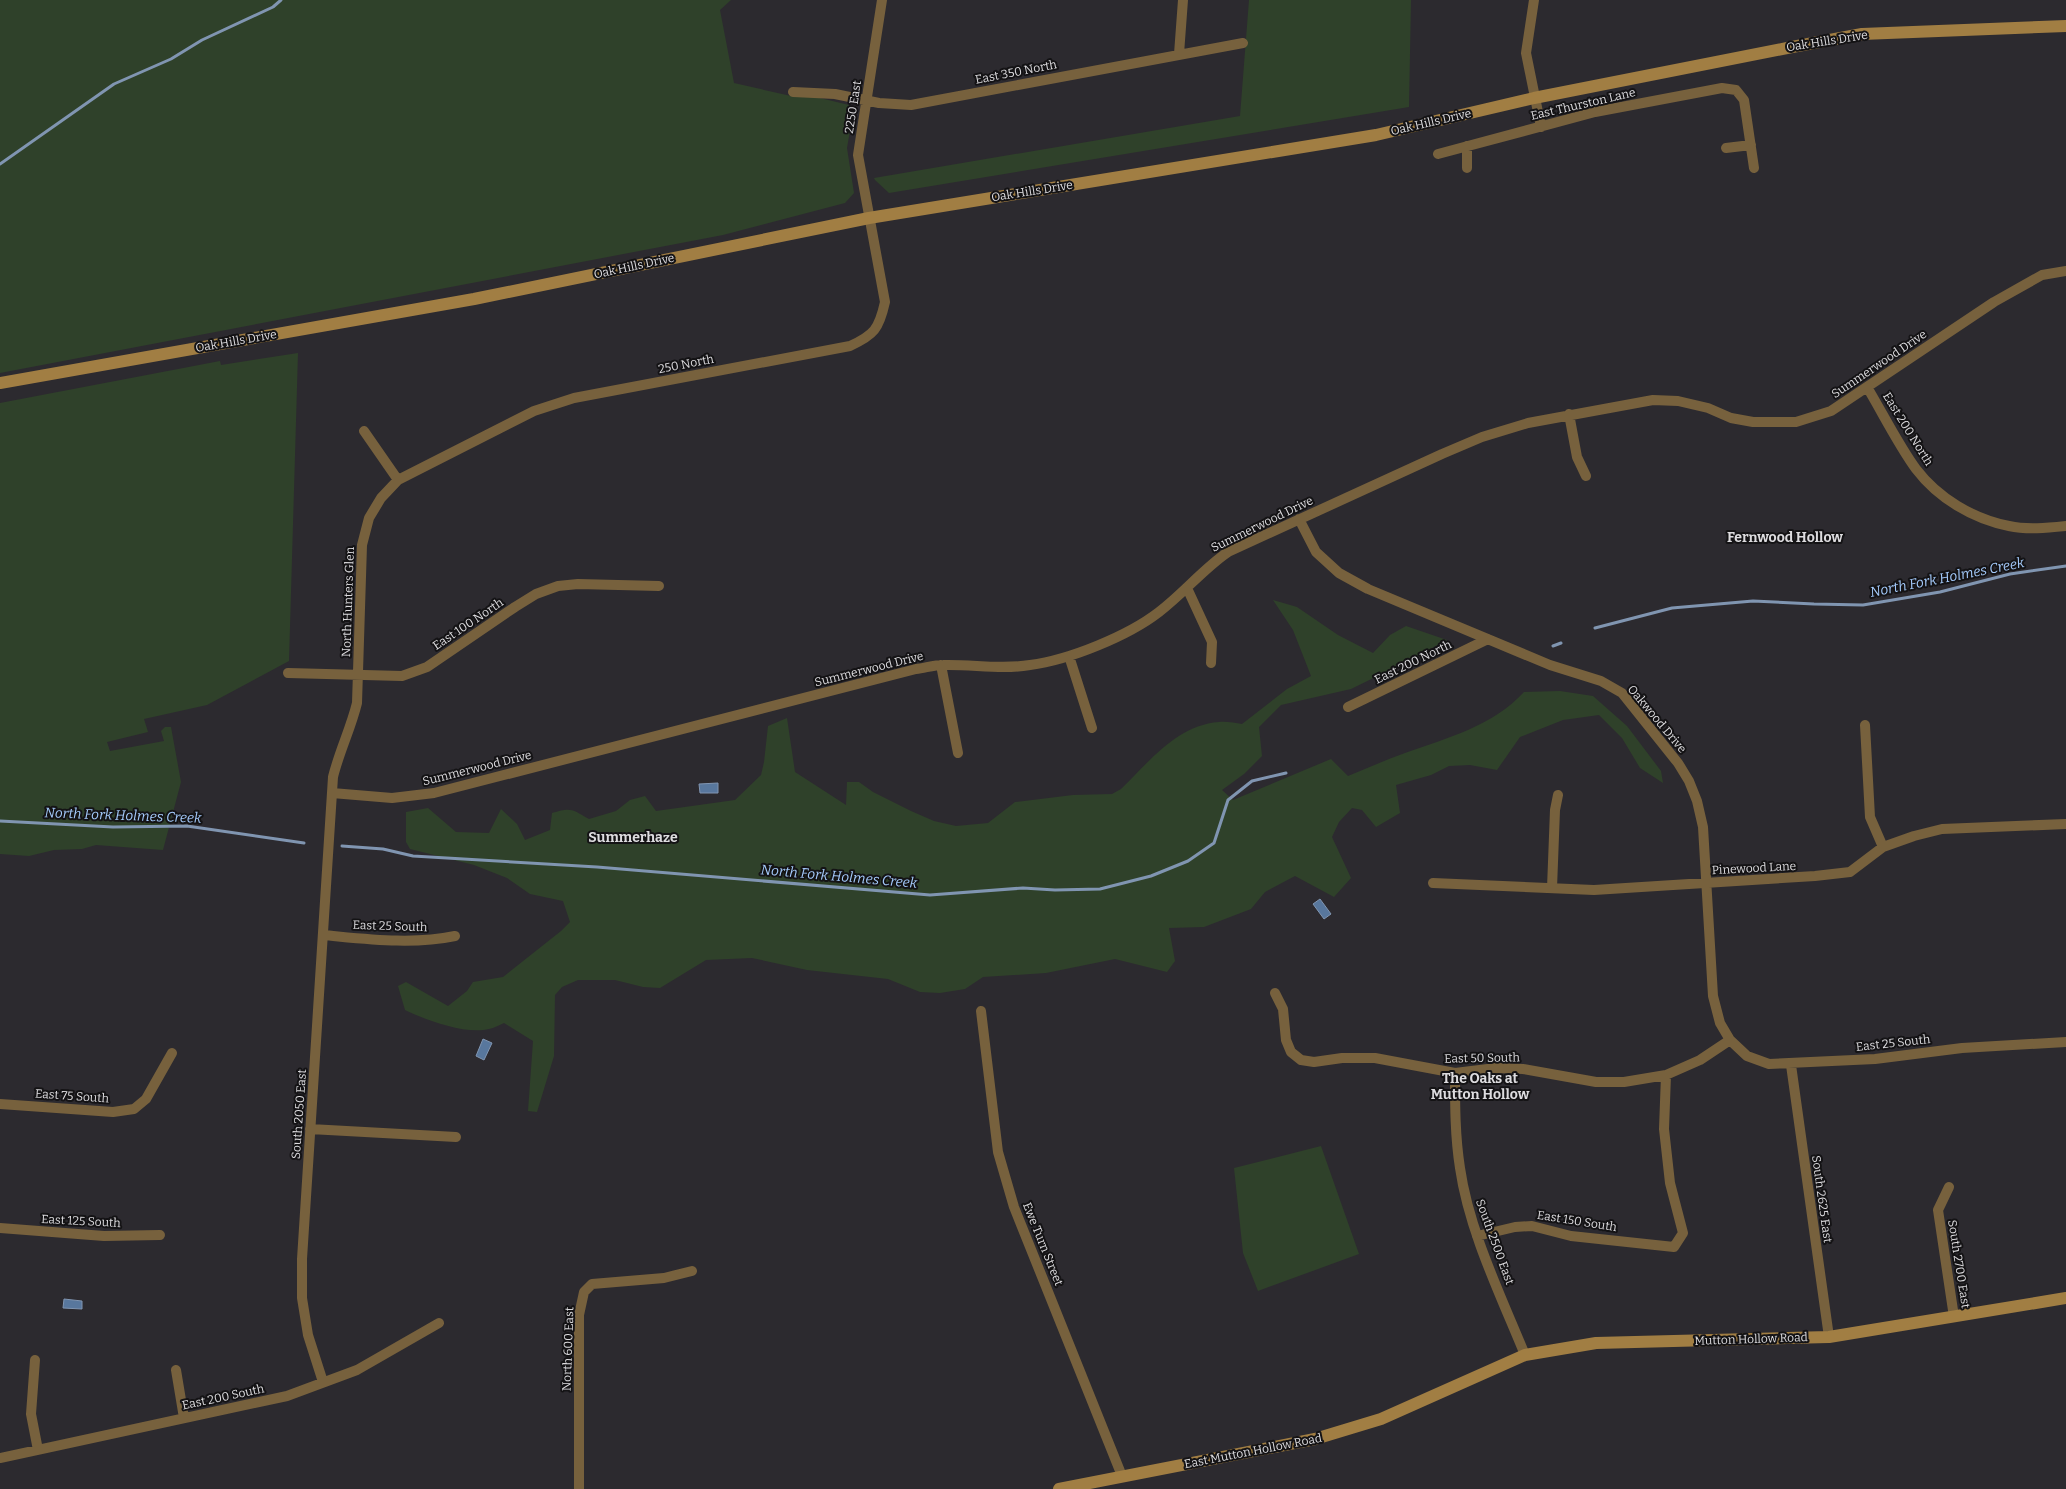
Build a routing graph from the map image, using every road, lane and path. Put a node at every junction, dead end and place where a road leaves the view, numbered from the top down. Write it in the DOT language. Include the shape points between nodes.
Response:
graph roads {
  1 [pos="882,0"];
  2 [pos="1183,0"];
  3 [pos="1534,0"];
  4 [pos="2066,26"];
  5 [pos="1243,43"];
  6 [pos="1179,54"];
  7 [pos="794,92"];
  8 [pos="1534,98"];
  9 [pos="867,101"];
  10 [pos="1541,127"];
  11 [pos="1467,146"];
  12 [pos="1751,146"];
  13 [pos="1726,148"];
  14 [pos="1438,154"];
  15 [pos="1467,168"];
  16 [pos="1754,168"];
  17 [pos="868,218"];
  18 [pos="2066,271"];
  19 [pos="0,383"];
  20 [pos="1867,387"];
  21 [pos="1569,414"];
  22 [pos="364,431"];
  23 [pos="1586,476"];
  24 [pos="398,480"];
  25 [pos="1299,519"];
  26 [pos="2066,526"];
  27 [pos="659,586"];
  28 [pos="1187,588"];
  29 [pos="1488,639"];
  30 [pos="1069,656"];
  31 [pos="1211,663"];
  32 [pos="941,665"];
  33 [pos="288,673"];
  34 [pos="358,675"];
  35 [pos="1348,707"];
  36 [pos="1865,725"];
  37 [pos="1092,728"];
  38 [pos="958,753"];
  39 [pos="332,793"];
  40 [pos="1558,794"];
  41 [pos="2066,824"];
  42 [pos="1883,847"];
  43 [pos="1433,882"];
  44 [pos="1706,883"];
  45 [pos="1552,888"];
  46 [pos="323,935"];
  47 [pos="455,936"];
  48 [pos="1275,993"];
  49 [pos="981,1011"];
  50 [pos="1730,1040"];
  51 [pos="2066,1042"];
  52 [pos="172,1053"];
  53 [pos="1791,1065"];
  54 [pos="1456,1073"];
  55 [pos="1666,1076"];
  56 [pos="0,1104"];
  57 [pos="310,1129"];
  58 [pos="456,1137"];
  59 [pos="1949,1187"];
  60 [pos="0,1228"];
  61 [pos="160,1235"];
  62 [pos="1477,1236"];
  63 [pos="692,1271"];
  64 [pos="2066,1298"];
  65 [pos="1954,1317"];
  66 [pos="439,1323"];
  67 [pos="1830,1336"];
  68 [pos="1525,1355"];
  69 [pos="35,1360"];
  70 [pos="176,1370"];
  71 [pos="323,1382"];
  72 [pos="1442,1392"];
  73 [pos="184,1418"];
  74 [pos="38,1450"];
  75 [pos="0,1458"];
  76 [pos="1122,1476"];
  77 [pos="579,1489"];
  78 [pos="1059,1489"];
  1 -- 9 [label="street, 2250 East"];
  2 -- 6 [label="street"];
  3 -- 8 [label="street" via="1526,53"];
  4 -- 8 [label="main road, Oak Hills Drive" via="1862,34 1735,56"];
  5 -- 6 [label="street, East 350 North"];
  6 -- 9 [label="street, East 350 North" via="911,105"];
  7 -- 9 [label="street, East 350 North" via="835,94"];
  8 -- 10 [label="street"];
  8 -- 17 [label="main road, Oak Hills Drive" via="1376,134"];
  9 -- 17 [label="street, 2250 East" via="858,156"];
  10 -- 11 [label="street, East Thurston Lane"];
  10 -- 12 [label="street, East Thurston Lane" via="1624,106 1722,88 1736,90 1744,100"];
  11 -- 14 [label="street, East Thurston Lane"];
  11 -- 15 [label="street"];
  12 -- 13 [label="street"];
  12 -- 16 [label="street"];
  17 -- 19 [label="main road, Oak Hills Drive" via="474,299"];
  17 -- 24 [label="street, 250 North" via="885,302 881,320 869,337 850,346 574,398 534,410"];
  18 -- 20 [label="street, Summerwood Drive" via="2042,275 1994,302"];
  20 -- 21 [label="street, Summerwood Drive" via="1831,411 1796,422 1754,422 1731,418 1678,401 1644,401"];
  20 -- 26 [label="street, East 200 North" via="1916,469 1941,496 1972,514 2009,526"];
  21 -- 23 [label="street" via="1578,457"];
  21 -- 25 [label="street, Summerwood Drive" via="1482,437"];
  22 -- 24 [label="street"];
  24 -- 34 [label="street, North Hunters Glen" via="381,498 369,518 362,545"];
  25 -- 28 [label="street, Summerwood Drive" via="1228,552 1208,566"];
  25 -- 29 [label="street, Oakwood Drive" via="1316,552 1339,573 1368,589"];
  27 -- 34 [label="street, East 100 North" via="558,586 536,594 428,667 402,676"];
  28 -- 30 [label="street, Summerwood Drive" via="1158,613 1117,636"];
  28 -- 31 [label="street" via="1212,642"];
  29 -- 35 [label="street, East 200 North"];
  29 -- 44 [label="street, Oakwood Drive" via="1550,665 1601,681 1622,693 1689,781 1703,826"];
  30 -- 32 [label="street, Summerwood Drive" via="1030,665"];
  30 -- 37 [label="street"];
  32 -- 38 [label="street"];
  32 -- 39 [label="street, Summerwood Drive" via="434,792 392,798"];
  33 -- 34 [label="street, East 100 North"];
  34 -- 39 [label="street, North Hunters Glen" via="357,702 338,758"];
  36 -- 42 [label="street" via="1870,817"];
  39 -- 46 [label="street, South 2050 East"];
  40 -- 45 [label="street" via="1554,810"];
  41 -- 42 [label="street, Pinewood Lane" via="1942,829"];
  42 -- 44 [label="street, Pinewood Lane" via="1850,872"];
  43 -- 45 [label="street, Pinewood Lane"];
  44 -- 45 [label="street, Pinewood Lane" via="1594,890"];
  44 -- 50 [label="street, Oakwood Drive" via="1713,996 1720,1023"];
  46 -- 47 [label="street, East 25 South" via="398,941"];
  46 -- 57 [label="street, South 2050 East"];
  48 -- 54 [label="street, East 50 South" via="1283,1009 1286,1040 1291,1052 1301,1060 1375,1058"];
  49 -- 76 [label="street, Ewe Turn Street" via="998,1152 1014,1207"];
  50 -- 53 [label="street, East 25 South" via="1747,1056 1769,1064"];
  50 -- 55 [label="street, East 50 South" via="1700,1060"];
  51 -- 53 [label="street, East 25 South" via="1962,1048"];
  52 -- 56 [label="street, East 75 South" via="146,1099 134,1109 113,1112"];
  53 -- 67 [label="street, South 2625 East"];
  54 -- 55 [label="street, East 50 South" via="1496,1068 1523,1069 1596,1082"];
  54 -- 62 [label="street, South 2500 East" via="1455,1126 1460,1170"];
  55 -- 62 [label="street, East 150 South" via="1664,1129 1670,1183 1683,1233 1674,1247 1571,1236 1532,1226"];
  57 -- 58 [label="street"];
  57 -- 71 [label="street, South 2050 East" via="302,1298 308,1334"];
  59 -- 65 [label="street, South 2700 East" via="1938,1210"];
  60 -- 61 [label="street, East 125 South" via="104,1236"];
  62 -- 68 [label="street, South 2500 East"];
  63 -- 77 [label="street, North 600 East" via="664,1278 592,1284 584,1292 579,1314"];
  64 -- 65 [label="main road, Mutton Hollow Road"];
  65 -- 67 [label="main road, Mutton Hollow Road"];
  66 -- 71 [label="street, East 200 South" via="357,1370"];
  67 -- 68 [label="main road, Mutton Hollow Road" via="1596,1343"];
  68 -- 72 [label="main road, Mutton Hollow Road"];
  69 -- 74 [label="street" via="31,1414"];
  70 -- 73 [label="street"];
  71 -- 73 [label="street, East 200 South" via="287,1396"];
  72 -- 76 [label="main road, East Mutton Hollow Road" via="1382,1419 1316,1439"];
  73 -- 74 [label="street, East 200 South"];
  74 -- 75 [label="street, East 200 South"];
  76 -- 78 [label="main road, East Mutton Hollow Road"];
}
